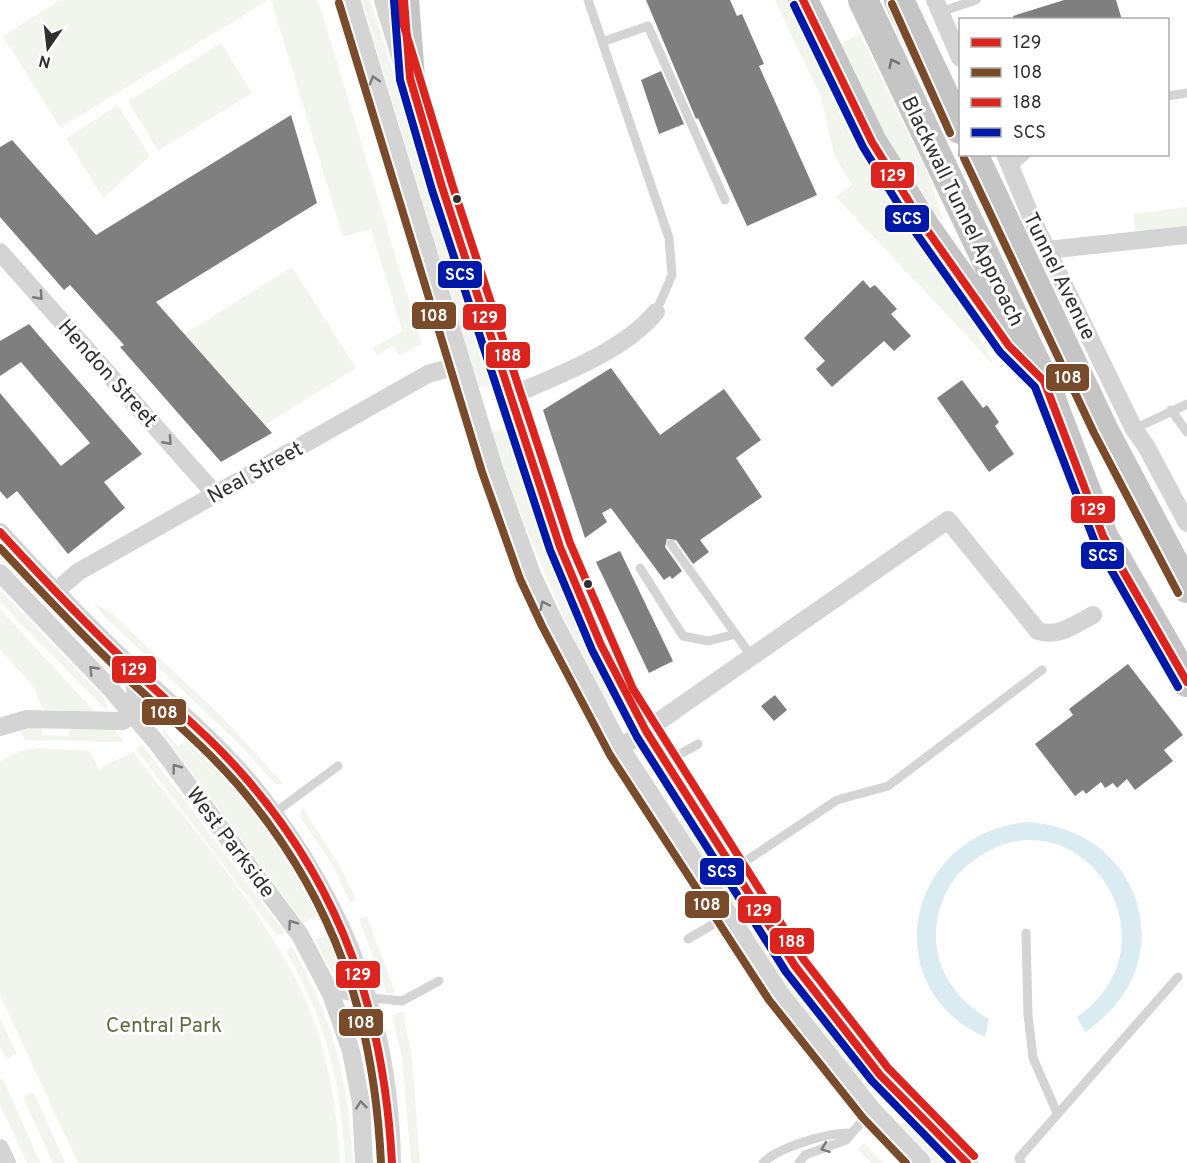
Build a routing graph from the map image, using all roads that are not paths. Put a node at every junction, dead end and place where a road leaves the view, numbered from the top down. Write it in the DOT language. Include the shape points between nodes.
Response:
graph roads {
  1 [pos="349,0"];
  2 [pos="385,0"];
  3 [pos="404,0"];
  4 [pos="588,0"];
  5 [pos="803,0"];
  6 [pos="862,0"];
  7 [pos="901,0"];
  8 [pos="976,0"];
  9 [pos="938,6"];
  10 [pos="602,42"];
  11 [pos="959,56"];
  12 [pos="410,78"];
  13 [pos="1187,93"];
  14 [pos="1169,96"];
  15 [pos="959,127"];
  16 [pos="974,156"];
  17 [pos="1008,161"];
  18 [pos="725,200"];
  19 [pos="1187,235"];
  20 [pos="1047,249"];
  21 [pos="0,252"];
  22 [pos="656,312"];
  23 [pos="460,365"];
  24 [pos="1044,381"];
  25 [pos="510,396"];
  26 [pos="1187,404"];
  27 [pos="1171,410"];
  28 [pos="1134,429"];
  29 [pos="1187,432"];
  30 [pos="215,494"];
  31 [pos="1187,523"];
  32 [pos="0,532"];
  33 [pos="671,544"];
  34 [pos="640,568"];
  35 [pos="0,573"];
  36 [pos="1187,588"];
  37 [pos="56,591"];
  38 [pos="1093,615"];
  39 [pos="736,634"];
  40 [pos="752,657"];
  41 [pos="131,667"];
  42 [pos="1042,670"];
  43 [pos="1187,682"];
  44 [pos="132,713"];
  45 [pos="0,727"];
  46 [pos="646,731"];
  47 [pos="698,744"];
  48 [pos="619,749"];
  49 [pos="666,762"];
  50 [pos="338,766"];
  51 [pos="273,814"];
  52 [pos="734,869"];
  53 [pos="727,916"];
  54 [pos="1026,933"];
  55 [pos="688,939"];
  56 [pos="1179,977"];
  57 [pos="439,981"];
  58 [pos="331,994"];
  59 [pos="368,998"];
  60 [pos="895,1091"];
  61 [pos="871,1112"];
  62 [pos="1057,1113"];
  63 [pos="851,1133"];
  64 [pos="0,1148"];
  65 [pos="1018,1161"];
  66 [pos="7,1163"];
  67 [pos="364,1163"];
  68 [pos="392,1163"];
  69 [pos="763,1163"];
  70 [pos="799,1163"];
  71 [pos="920,1163"];
  72 [pos="967,1163"];
  23 -- 1 [label="street, one-way"];
  2 -- 12 [label="street"];
  3 -- 12 [label="highway"];
  4 -- 10 [label="lane"];
  5 -- 24 [label="highway" via="872,142 1009,346"];
  24 -- 6 [label="highway, Blackwall Tunnel Approach, one-way"];
  7 -- 15 [label="highway, Blackwall Tunnel Approach"];
  8 -- 9 [label="lane"];
  9 -- 11 [label="street"];
  10 -- 18 [label="lane" via="648,26"];
  10 -- 22 [label="lane" via="669,238 672,275"];
  12 -- 25 [label="street"];
  13 -- 14 [label="lane"];
  16 -- 36 [label="highway, Blackwall Tunnel Approach" via="1103,429"];
  17 -- 20 [label="street, Tunnel Avenue"];
  19 -- 20 [label="street"];
  20 -- 28 [label="street, Tunnel Avenue"];
  21 -- 30 [label="street, Hendon Street, one-way"];
  22 -- 25 [label="street" via="620,343"];
  23 -- 30 [label="street, Neal Street" via="428,374"];
  48 -- 23 [label="street, one-way" via="585,690 530,575"];
  24 -- 43 [label="highway, Blackwall Tunnel Approach" via="1103,536"];
  25 -- 46 [label="street" via="577,592 624,694"];
  26 -- 27 [label="lane"];
  27 -- 28 [label="lane"];
  27 -- 29 [label="lane"];
  28 -- 31 [label="street, Tunnel Avenue"];
  30 -- 37 [label="street, Neal Street" via="78,572"];
  32 -- 37 [label="street"];
  33 -- 39 [label="lane"];
  34 -- 39 [label="lane" via="683,636 708,641"];
  44 -- 35 [label="street, West Parkside, one-way"];
  37 -- 41 [label="street"];
  38 -- 40 [label="street" via="1058,633 1038,631 967,543 951,517"];
  39 -- 40 [label="lane"];
  40 -- 46 [label="street"];
  41 -- 44 [label="street" via="136,698"];
  41 -- 51 [label="street" via="219,750"];
  42 -- 52 [label="lane" via="888,786 837,800"];
  44 -- 45 [label="street" via="123,721 46,718"];
  58 -- 44 [label="street, West Parkside, one-way" via="293,925"];
  46 -- 48 [label="street"];
  46 -- 49 [label="street"];
  47 -- 49 [label="lane"];
  48 -- 53 [label="street"];
  49 -- 52 [label="street"];
  50 -- 51 [label="lane"];
  51 -- 59 [label="street" via="302,853 338,917"];
  52 -- 60 [label="street" via="795,966"];
  53 -- 55 [label="lane"];
  53 -- 61 [label="street" via="778,994"];
  54 -- 62 [label="lane" via="1033,1058"];
  56 -- 62 [label="lane"];
  57 -- 59 [label="lane" via="402,1001"];
  58 -- 59 [label="lane"];
  67 -- 58 [label="street, West Parkside, one-way" via="357,1079"];
  59 -- 68 [label="street" via="383,1062"];
  60 -- 61 [label="street"];
  60 -- 72 [label="street"];
  61 -- 63 [label="lane"];
  61 -- 71 [label="street"];
  62 -- 65 [label="lane"];
  63 -- 69 [label="lane" via="839,1132 785,1149"];
  63 -- 70 [label="lane, one-way" via="846,1140 805,1155"];
  64 -- 66 [label="street"];
}
